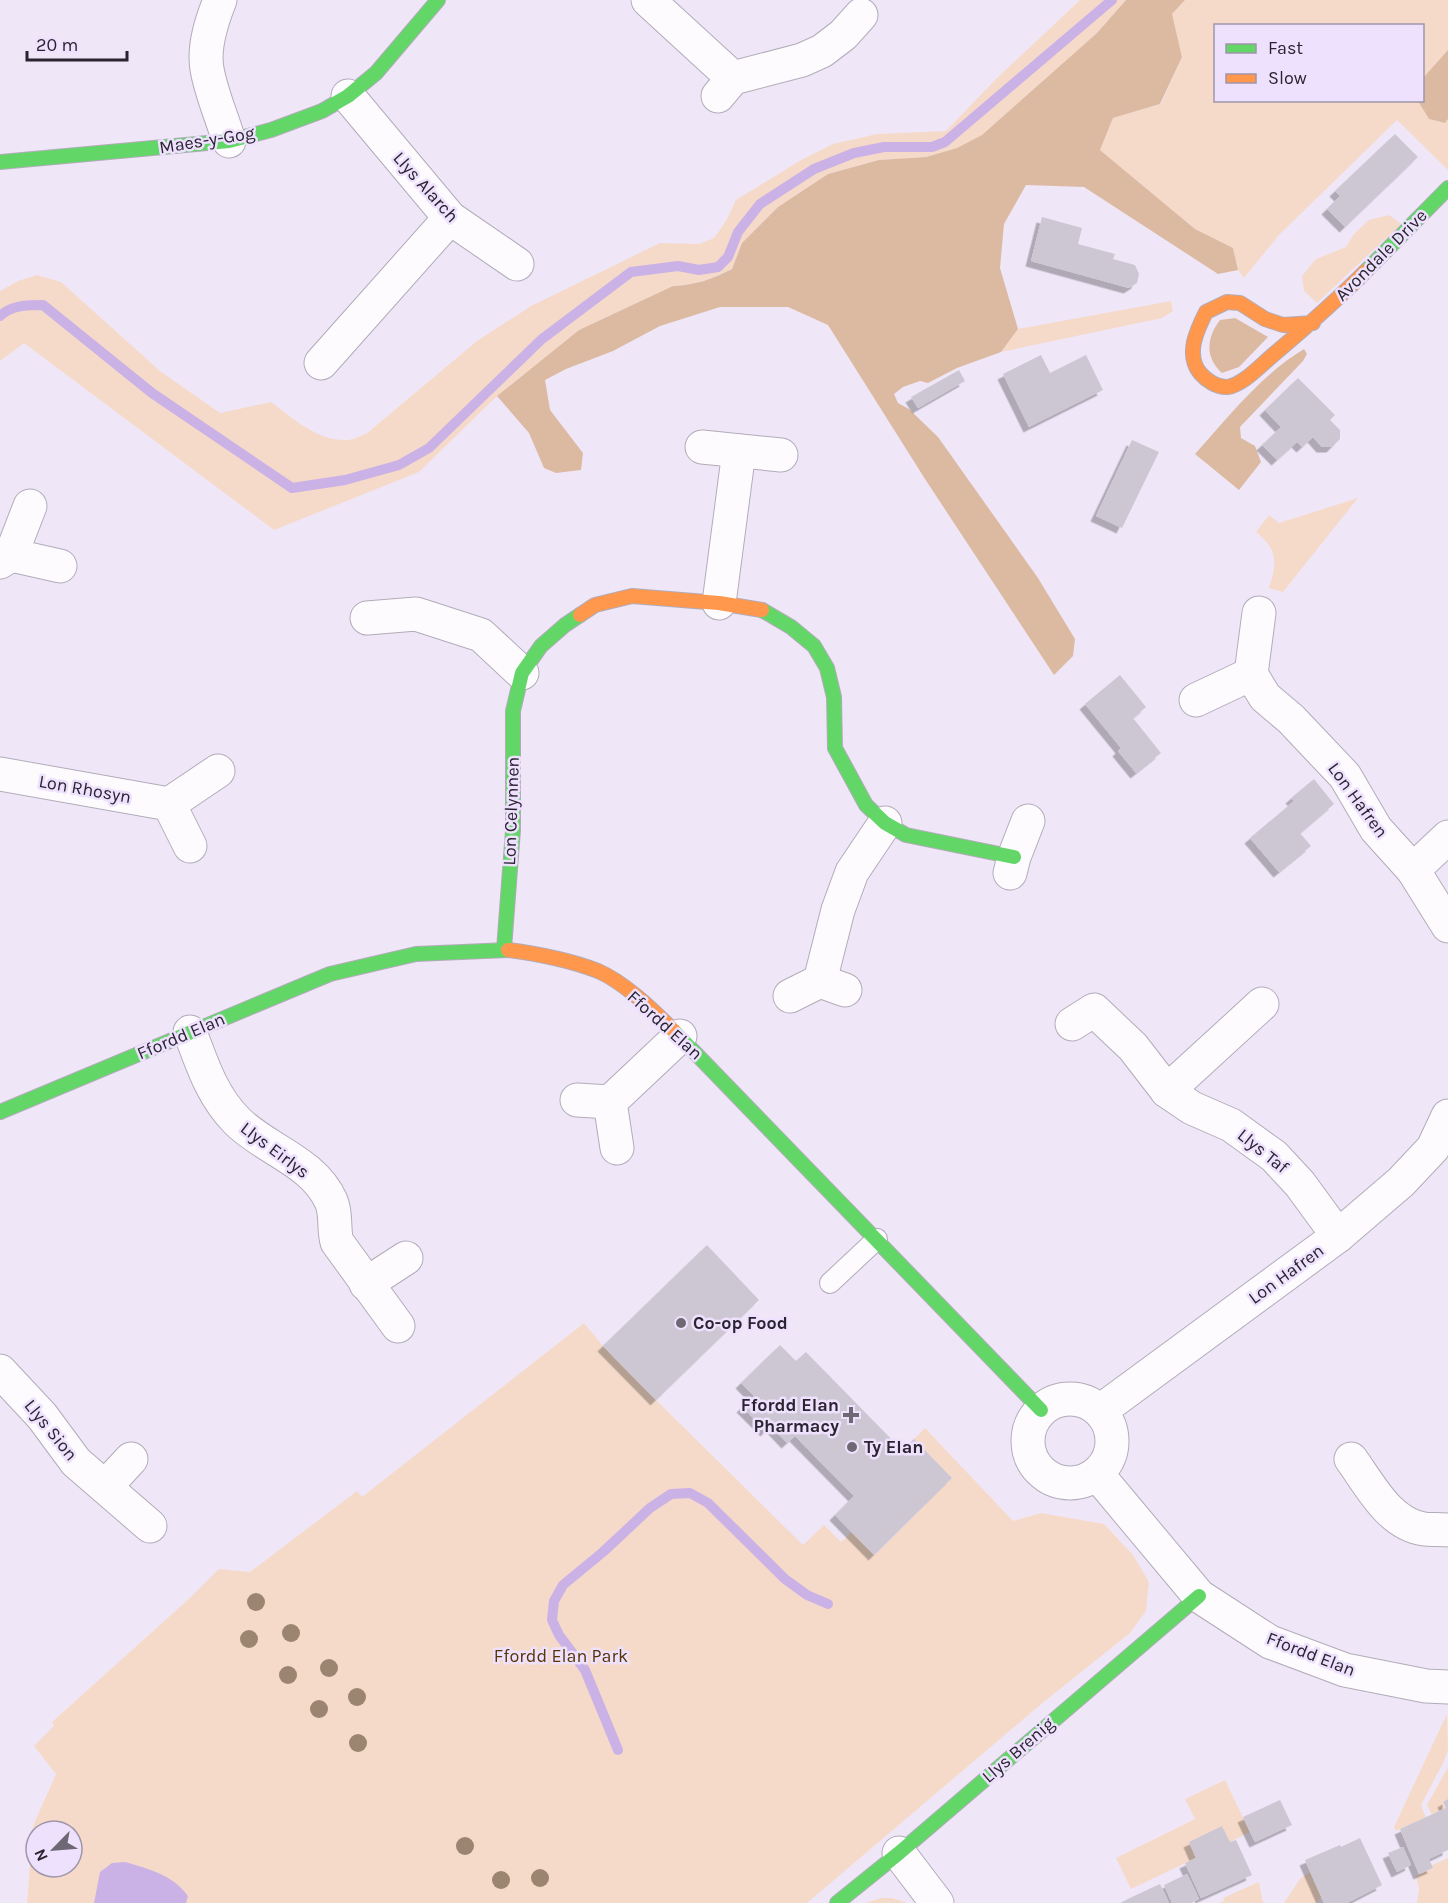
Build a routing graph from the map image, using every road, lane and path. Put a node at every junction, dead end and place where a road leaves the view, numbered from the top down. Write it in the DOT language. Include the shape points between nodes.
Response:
graph roads {
  1 [pos="220,0"];
  2 [pos="438,0"];
  3 [pos="648,0"];
  4 [pos="861,15"];
  5 [pos="348,96"];
  6 [pos="229,141"];
  7 [pos="0,162"];
  8 [pos="1448,188"];
  9 [pos="450,218"];
  10 [pos="517,264"];
  11 [pos="1313,322"];
  12 [pos="321,363"];
  13 [pos="702,447"];
  14 [pos="739,451"];
  15 [pos="780,455"];
  16 [pos="30,506"];
  17 [pos="5,558"];
  18 [pos="60,566"];
  19 [pos="719,603"];
  20 [pos="1259,613"];
  21 [pos="367,618"];
  22 [pos="522,673"];
  23 [pos="1251,674"];
  24 [pos="1197,700"];
  25 [pos="218,771"];
  26 [pos="0,774"];
  27 [pos="169,804"];
  28 [pos="1028,820"];
  29 [pos="885,823"];
  30 [pos="1448,837"];
  31 [pos="190,846"];
  32 [pos="1012,865"];
  33 [pos="1413,870"];
  34 [pos="1448,926"];
  35 [pos="504,949"];
  36 [pos="790,996"];
  37 [pos="1262,1004"];
  38 [pos="1072,1024"];
  39 [pos="190,1032"];
  40 [pos="680,1036"];
  41 [pos="1167,1091"];
  42 [pos="577,1100"];
  43 [pos="610,1102"];
  44 [pos="0,1112"];
  45 [pos="1448,1116"];
  46 [pos="617,1148"];
  47 [pos="1338,1236"];
  48 [pos="877,1239"];
  49 [pos="406,1258"];
  50 [pos="830,1283"];
  51 [pos="366,1284"];
  52 [pos="398,1326"];
  53 [pos="0,1371"];
  54 [pos="1041,1410"];
  55 [pos="1100,1411"];
  56 [pos="131,1459"];
  57 [pos="1351,1459"];
  58 [pos="1097,1474"];
  59 [pos="105,1487"];
  60 [pos="150,1526"];
  61 [pos="1448,1530"];
  62 [pos="1198,1596"];
  63 [pos="1448,1687"];
  64 [pos="899,1853"];
  65 [pos="837,1903"];
  66 [pos="938,1903"];
  1 -- 6 [label="street" via="210,29 206,67"];
  2 -- 5 [label="street, Maes-y-Gog" via="376,73"];
  3 -- 4 [label="street" via="725,87 822,51"];
  5 -- 6 [label="street, Maes-y-Gog" via="322,111"];
  5 -- 9 [label="street, Llys Alarch"];
  6 -- 7 [label="street, Maes-y-Gog"];
  8 -- 11 [label="street, Avondale Drive"];
  9 -- 10 [label="street, Llys Alarch"];
  9 -- 12 [label="street"];
  11 -- 11 [label="street, Avondale Drive" via="1230,386 1219,387 1196,369 1192,355 1206,312 1227,302 1240,303 1265,320 1283,326"];
  13 -- 14 [label="street"];
  14 -- 15 [label="street"];
  14 -- 19 [label="street"];
  16 -- 17 [label="street"];
  17 -- 18 [label="street"];
  19 -- 22 [label="street, Lon Celynnen" via="632,596 596,606 541,646"];
  19 -- 29 [label="street, Lon Celynnen" via="766,611 814,646 827,669 834,697 836,748 866,805"];
  20 -- 23 [label="street"];
  21 -- 22 [label="street" via="416,614 481,635"];
  22 -- 35 [label="street, Lon Celynnen" via="513,711 513,830"];
  23 -- 24 [label="street"];
  23 -- 33 [label="street, Lon Hafren" via="1265,698 1291,718 1345,776 1376,829"];
  25 -- 27 [label="street"];
  26 -- 27 [label="street, Lon Rhosyn"];
  27 -- 31 [label="street"];
  28 -- 32 [label="street, Lon Celynnen"];
  29 -- 32 [label="street, Lon Celynnen" via="906,835"];
  29 -- 36 [label="street" via="852,872 838,909 832,986"];
  30 -- 33 [label="street"];
  33 -- 34 [label="street, Lon Hafren"];
  35 -- 39 [label="street, Ffordd Elan" via="416,954 330,974"];
  35 -- 40 [label="street, Ffordd Elan" via="550,956 600,972 645,1002"];
  37 -- 41 [label="street"];
  38 -- 41 [label="street, Llys Taf" via="1094,1010 1133,1047"];
  39 -- 44 [label="street, Ffordd Elan"];
  39 -- 51 [label="street, Llys Eirlys" via="209,1083 237,1121 288,1156 320,1185 334,1212 337,1242"];
  40 -- 43 [label="street"];
  40 -- 48 [label="street, Ffordd Elan"];
  41 -- 47 [label="street, Llys Taf" via="1192,1108 1231,1125 1274,1156"];
  42 -- 43 [label="street"];
  43 -- 46 [label="street"];
  45 -- 47 [label="street, Lon Hafren" via="1432,1148 1401,1182"];
  47 -- 55 [label="street, Lon Hafren"];
  48 -- 50 [label="lane"];
  48 -- 54 [label="street, Ffordd Elan"];
  49 -- 51 [label="street"];
  51 -- 52 [label="street, Llys Eirlys"];
  53 -- 59 [label="street, Llys Sion" via="42,1416 76,1462"];
  54 -- 55 [label="street" via="1064,1399 1077,1399"];
  54 -- 58 [label="street" via="1028,1433 1030,1451 1038,1468 1054,1480 1073,1484"];
  55 -- 58 [label="street" via="1113,1436 1107,1463"];
  56 -- 59 [label="street"];
  57 -- 61 [label="street" via="1386,1508 1402,1521 1422,1529"];
  58 -- 62 [label="street, Ffordd Elan"];
  59 -- 60 [label="street, Llys Sion"];
  62 -- 63 [label="street, Ffordd Elan" via="1270,1642 1345,1671"];
  62 -- 64 [label="street, Llys Brenig"];
  64 -- 65 [label="street, Llys Brenig"];
  64 -- 66 [label="street"];
}
